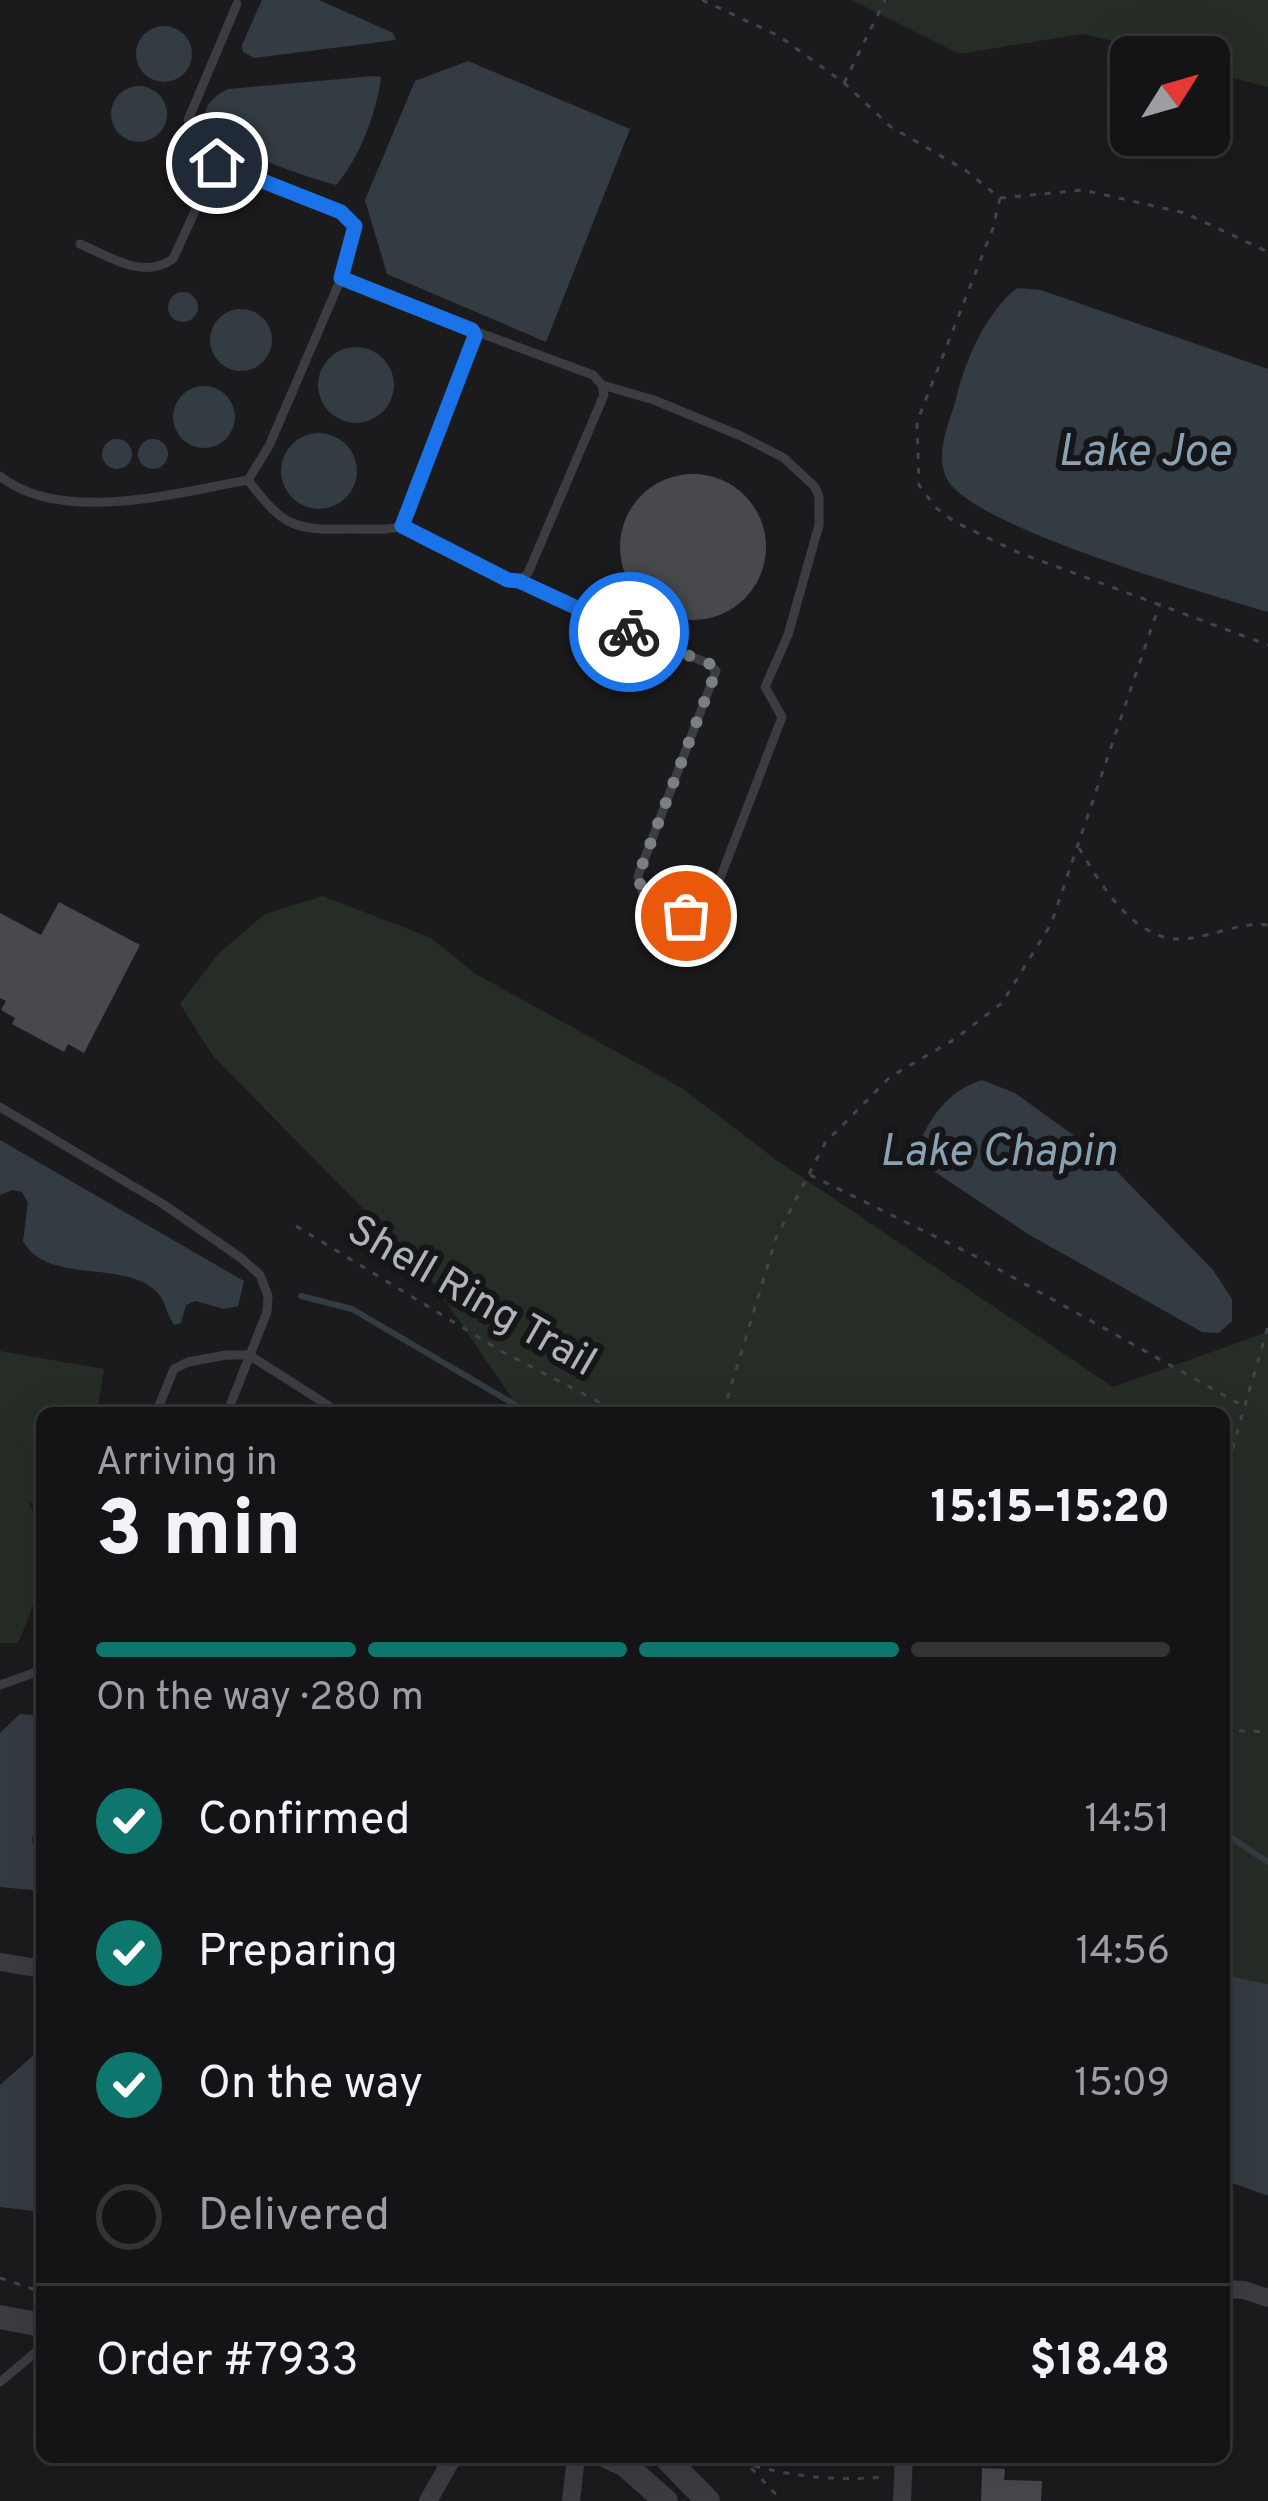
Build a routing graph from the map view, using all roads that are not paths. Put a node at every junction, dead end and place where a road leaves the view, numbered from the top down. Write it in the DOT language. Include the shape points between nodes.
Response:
graph roads {
  1 [pos="237,4"];
  2 [pos="217,163"];
  3 [pos="80,244"];
  4 [pos="341,278"];
  5 [pos="472,330"];
  6 [pos="602,385"];
  7 [pos="0,476"];
  8 [pos="248,480"];
  9 [pos="402,526"];
  10 [pos="519,581"];
  11 [pos="0,1107"];
  12 [pos="249,1355"];
  13 [pos="158,1407"];
  14 [pos="229,1407"];
  15 [pos="331,1407"];
  16 [pos="36,1672"];
  17 [pos="0,1685"];
  18 [pos="0,1962"];
  19 [pos="36,1968"];
  20 [pos="1230,2289"];
  21 [pos="1268,2298"];
  22 [pos="0,2317"];
  23 [pos="36,2324"];
  24 [pos="36,2353"];
  25 [pos="0,2382"];
  26 [pos="450,2463"];
  27 [pos="574,2463"];
  28 [pos="621,2463"];
  29 [pos="670,2463"];
  30 [pos="904,2466"];
  31 [pos="428,2501"];
  32 [pos="571,2501"];
  33 [pos="666,2501"];
  34 [pos="709,2501"];
  35 [pos="902,2501"];
  1 -- 2 [label="lane" via="188,119"];
  2 -- 3 [label="lane" via="173,259 160,268 142,270"];
  2 -- 4 [label="lane" via="341,212 355,226"];
  4 -- 5 [label="lane"];
  4 -- 8 [label="lane"];
  5 -- 6 [label="lane"];
  5 -- 9 [label="lane"];
  6 -- 10 [label="lane"];
  6 -- 10 [label="lane" via="784,458 819,496 801,591 765,687 782,717 716,889 699,911 686,916 644,899 638,876 716,671"];
  7 -- 8 [label="lane" via="65,504"];
  8 -- 9 [label="lane" via="303,528"];
  9 -- 10 [label="lane"];
  11 -- 12 [label="lane" via="163,1204 260,1276 267,1312"];
  12 -- 13 [label="lane" via="174,1369"];
  12 -- 14 [label="lane"];
  12 -- 15 [label="lane"];
  16 -- 17 [label="lane"];
  18 -- 19 [label="street"];
  20 -- 21 [label="street"];
  22 -- 23 [label="street"];
  24 -- 25 [label="lane"];
  26 -- 31 [label="street"];
  27 -- 32 [label="street"];
  28 -- 33 [label="street"];
  29 -- 34 [label="street"];
  30 -- 35 [label="street"];
}
